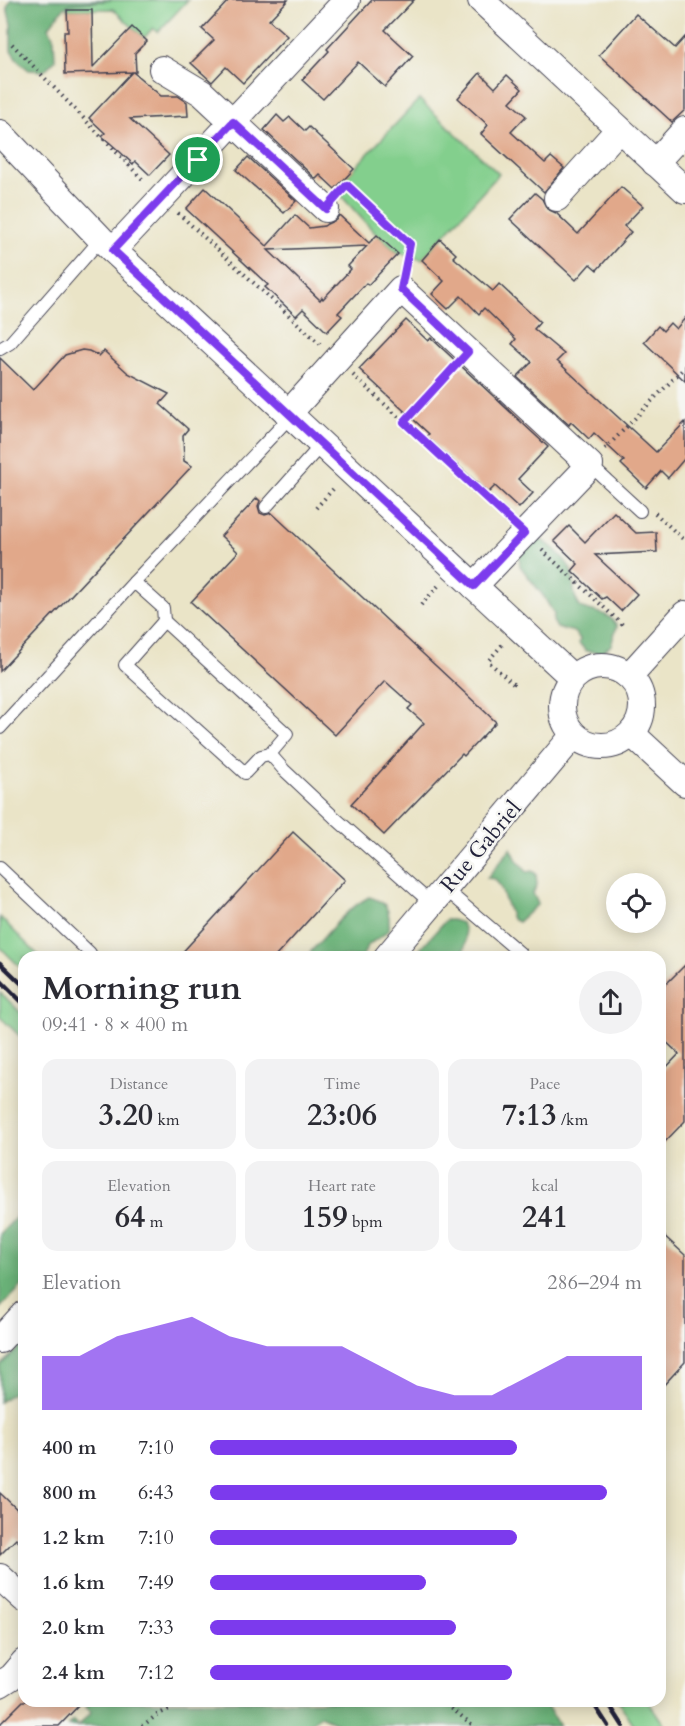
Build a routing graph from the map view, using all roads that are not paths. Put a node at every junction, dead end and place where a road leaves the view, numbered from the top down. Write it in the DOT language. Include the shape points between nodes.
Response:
graph roads {
  1 [pos="347,0"];
  2 [pos="481,0"];
  3 [pos="162,69"];
  4 [pos="233,122"];
  5 [pos="619,129"];
  6 [pos="685,130"];
  7 [pos="0,133"];
  8 [pos="655,163"];
  9 [pos="685,190"];
  10 [pos="557,198"];
  11 [pos="326,209"];
  12 [pos="107,245"];
  13 [pos="0,349"];
  14 [pos="290,415"];
  15 [pos="322,444"];
  16 [pos="590,465"];
  17 [pos="266,507"];
  18 [pos="640,511"];
  19 [pos="134,582"];
  20 [pos="474,586"];
  21 [pos="685,614"];
  22 [pos="164,621"];
  23 [pos="629,676"];
  24 [pos="573,678"];
  25 [pos="0,728"];
  26 [pos="632,734"];
  27 [pos="574,735"];
  28 [pos="270,754"];
  29 [pos="685,783"];
  30 [pos="0,868"];
  31 [pos="438,897"];
  32 [pos="88,951"];
  33 [pos="392,951"];
  34 [pos="517,951"];
  35 [pos="18,1320"];
  36 [pos="0,1340"];
  37 [pos="0,1577"];
  38 [pos="18,1594"];
  39 [pos="18,1669"];
  40 [pos="0,1684"];
  1 -- 4 [label="street"];
  2 -- 5 [label="street"];
  3 -- 4 [label="street" via="202,93"];
  4 -- 11 [label="street"];
  4 -- 12 [label="street"];
  5 -- 8 [label="street"];
  5 -- 10 [label="street"];
  6 -- 8 [label="street"];
  7 -- 12 [label="street"];
  8 -- 9 [label="street"];
  12 -- 13 [label="lane"];
  12 -- 14 [label="street"];
  14 -- 15 [label="street"];
  14 -- 16 [label="street" via="401,289"];
  14 -- 19 [label="lane"];
  15 -- 17 [label="lane"];
  15 -- 20 [label="street"];
  16 -- 18 [label="lane"];
  16 -- 20 [label="street"];
  19 -- 22 [label="lane" via="163,608"];
  19 -- 25 [label="lane"];
  20 -- 24 [label="street"];
  21 -- 23 [label="street"];
  22 -- 28 [label="lane" via="287,734"];
  22 -- 28 [label="lane" via="125,665 245,773 261,756"];
  23 -- 24 [label="street" via="619,669 594,666"];
  23 -- 26 [label="street" via="641,694 642,705"];
  24 -- 27 [label="street" via="565,688 562,713"];
  26 -- 27 [label="street" via="609,746 596,746"];
  26 -- 29 [label="street"];
  27 -- 31 [label="street, Rue Gabriel"];
  28 -- 31 [label="lane" via="334,817"];
  30 -- 32 [label="lane"];
  31 -- 33 [label="street, Rue Gabriel"];
  31 -- 34 [label="lane"];
  35 -- 36 [label="street"];
  37 -- 38 [label="street"];
  39 -- 40 [label="street"];
}
